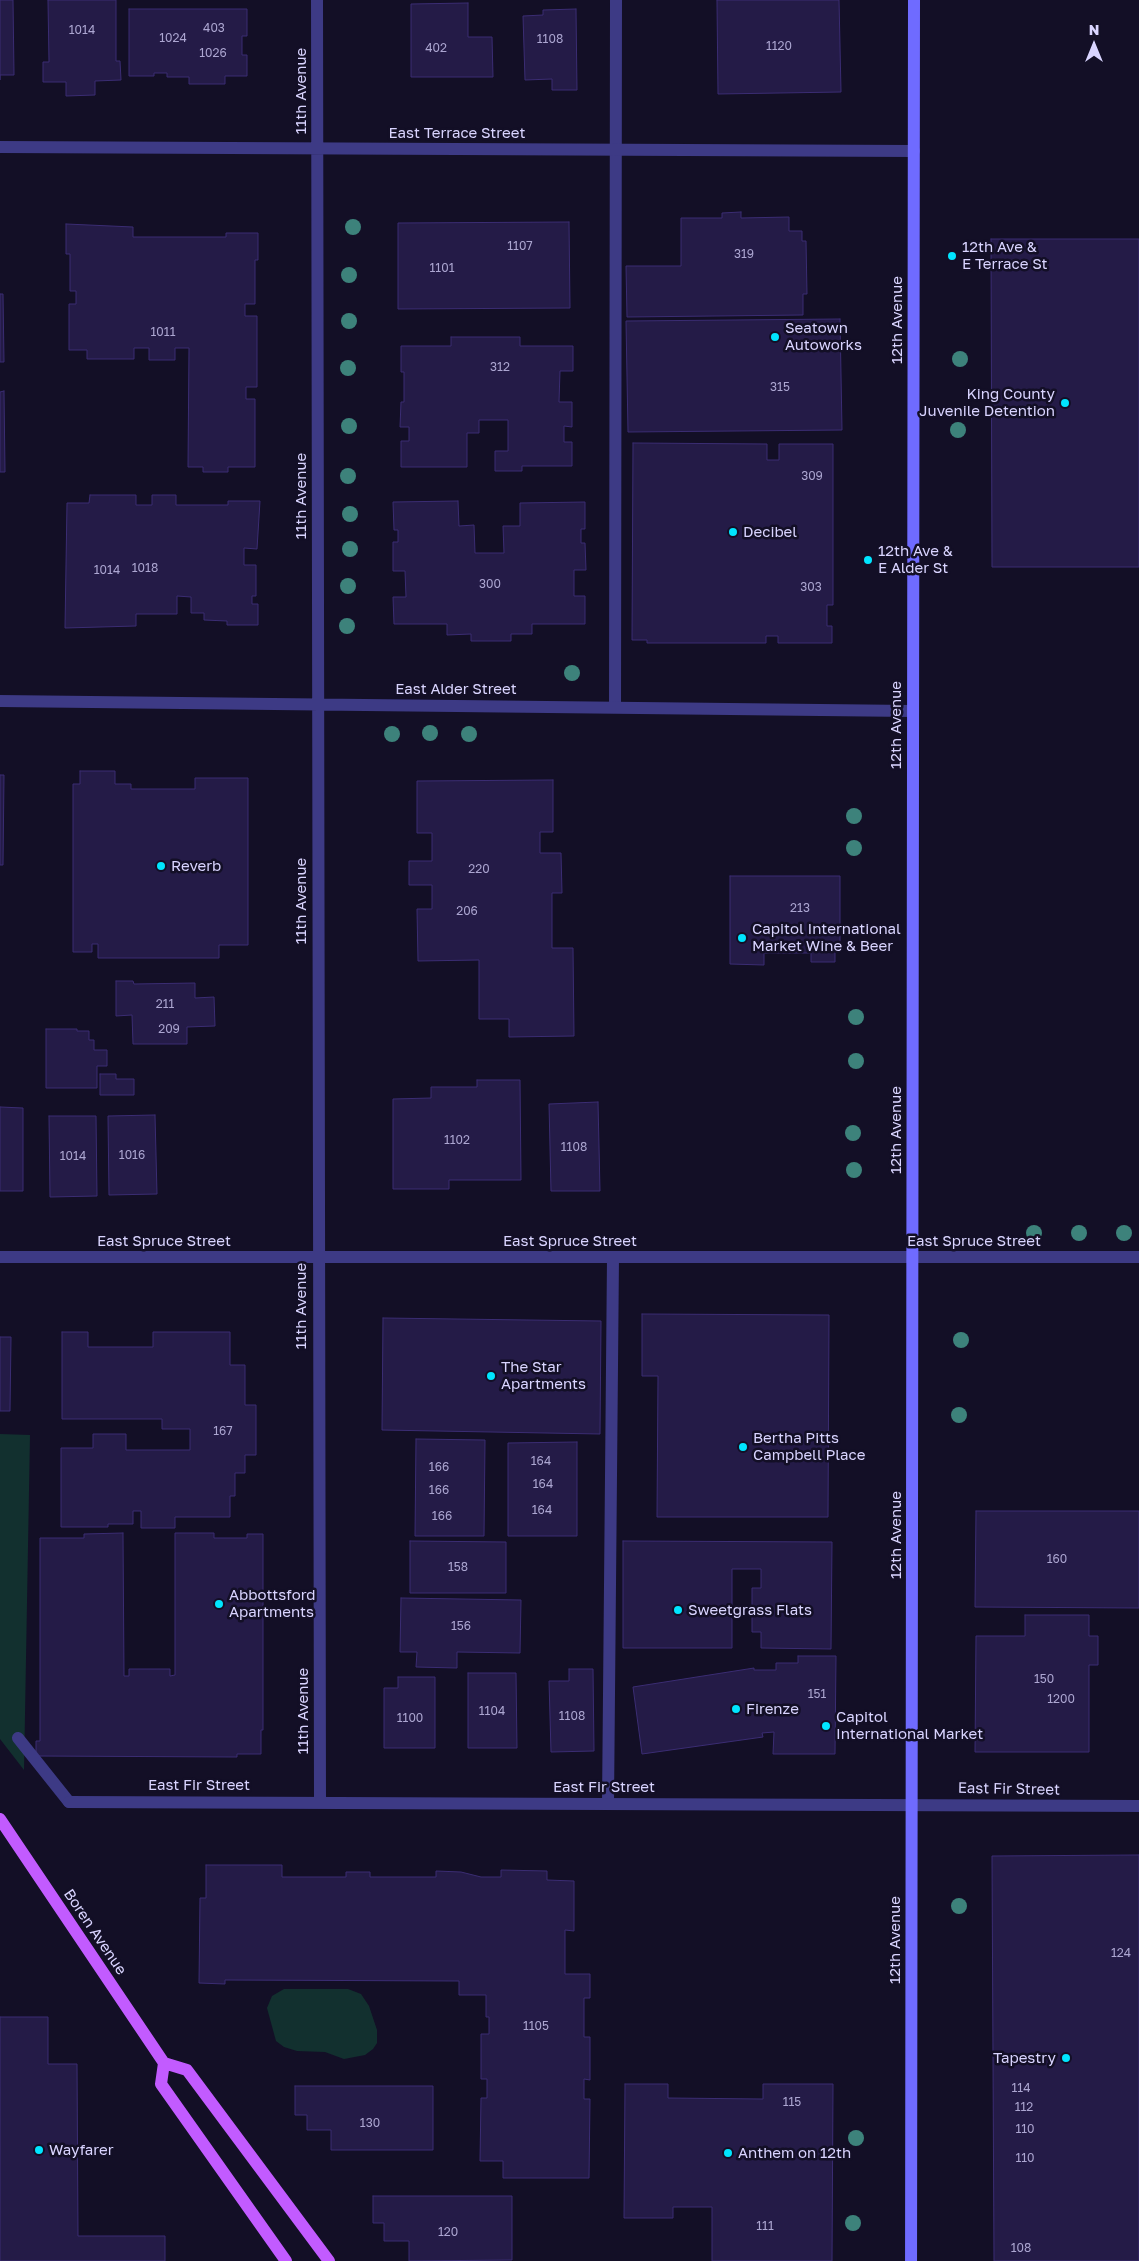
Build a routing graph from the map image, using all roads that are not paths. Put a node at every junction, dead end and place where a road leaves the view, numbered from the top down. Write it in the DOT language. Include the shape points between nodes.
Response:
graph roads {
  1 [pos="317,0"];
  2 [pos="616,0"];
  3 [pos="914,0"];
  4 [pos="0,147"];
  5 [pos="318,148"];
  6 [pos="615,150"];
  7 [pos="914,151"];
  8 [pos="0,700"];
  9 [pos="317,704"];
  10 [pos="615,706"];
  11 [pos="912,711"];
  12 [pos="317,1256"];
  13 [pos="0,1257"];
  14 [pos="613,1257"];
  15 [pos="912,1257"];
  16 [pos="1139,1257"];
  17 [pos="18,1738"];
  18 [pos="320,1802"];
  19 [pos="608,1803"];
  20 [pos="912,1804"];
  21 [pos="1139,1806"];
  22 [pos="0,1819"];
  23 [pos="164,2063"];
  24 [pos="286,2261"];
  25 [pos="329,2261"];
  26 [pos="911,2261"];
  1 -- 5 [label="street, 11th Avenue"];
  2 -- 6 [label="street"];
  3 -- 7 [label="main road, 12th Avenue"];
  4 -- 5 [label="street, East Terrace Street"];
  5 -- 6 [label="street, East Terrace Street"];
  5 -- 9 [label="street, 11th Avenue"];
  6 -- 7 [label="street, East Terrace Street"];
  6 -- 10 [label="street"];
  7 -- 11 [label="main road, 12th Avenue"];
  8 -- 9 [label="street, East Alder Street"];
  9 -- 10 [label="street, East Alder Street"];
  9 -- 12 [label="street, 11th Avenue"];
  10 -- 11 [label="street, East Alder Street"];
  11 -- 15 [label="main road, 12th Avenue"];
  12 -- 13 [label="street, East Spruce Street"];
  12 -- 14 [label="street, East Spruce Street"];
  12 -- 18 [label="street, 11th Avenue"];
  14 -- 15 [label="street, East Spruce Street"];
  14 -- 19 [label="street"];
  15 -- 16 [label="street, East Spruce Street"];
  15 -- 20 [label="main road, 12th Avenue"];
  17 -- 18 [label="street, East Fir Street" via="69,1802"];
  18 -- 19 [label="street, East Fir Street"];
  19 -- 20 [label="street, East Fir Street"];
  20 -- 21 [label="street, East Fir Street"];
  20 -- 26 [label="main road, 12th Avenue"];
  22 -- 23 [label="main road, Boren Avenue"];
  23 -- 24 [label="main road" via="161,2084"];
  23 -- 25 [label="main road" via="187,2070"];
}
